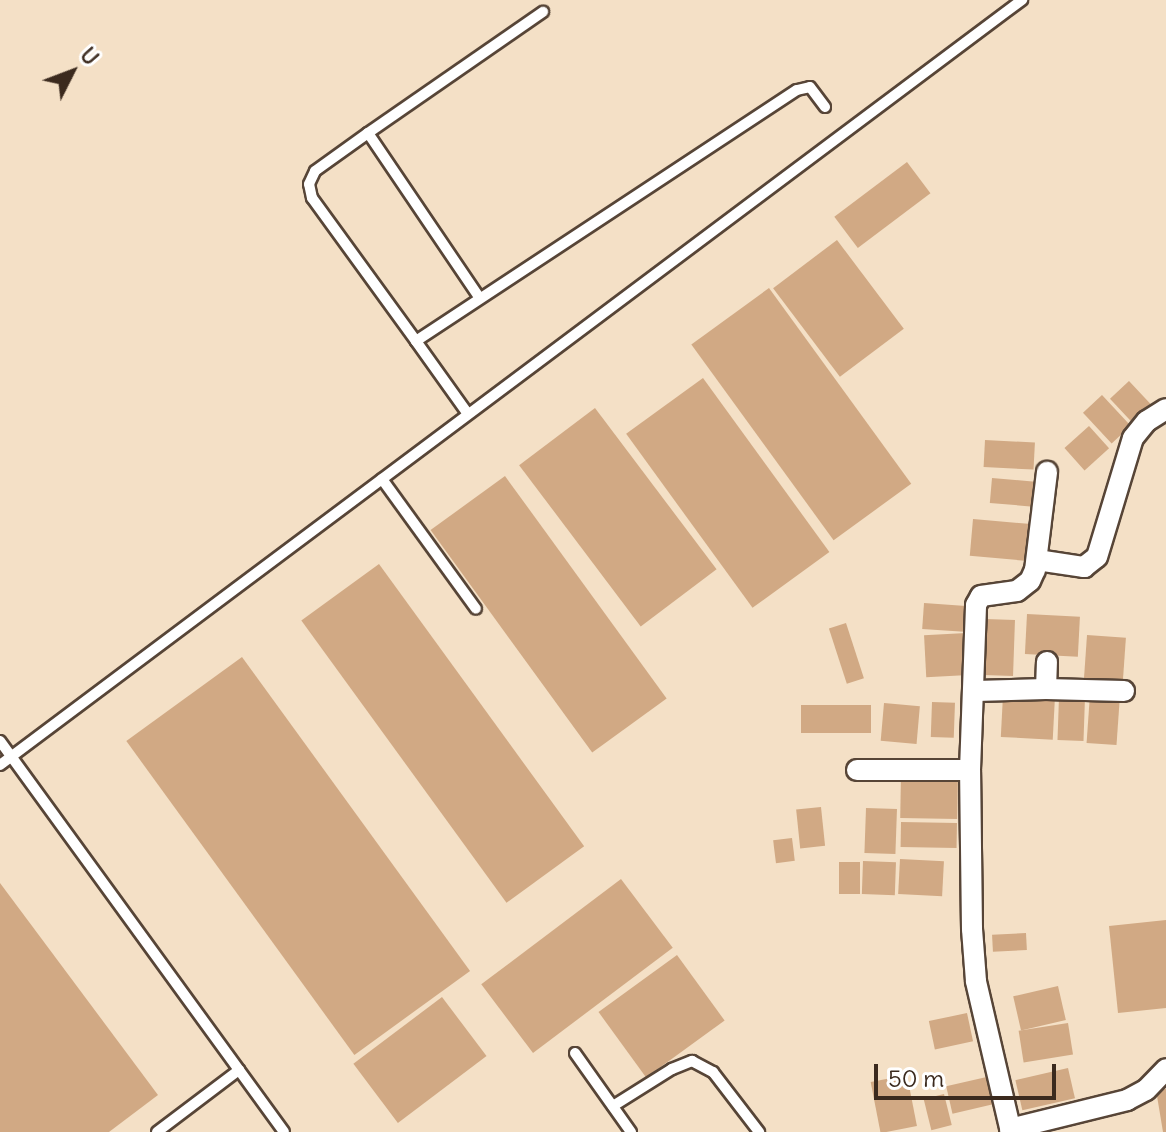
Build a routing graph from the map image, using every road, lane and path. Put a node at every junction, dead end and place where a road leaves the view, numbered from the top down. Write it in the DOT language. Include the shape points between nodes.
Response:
graph roads {
  1 [pos="1022,0"];
  2 [pos="543,12"];
  3 [pos="825,107"];
  4 [pos="368,133"];
  5 [pos="479,297"];
  6 [pos="416,341"];
  7 [pos="1166,409"];
  8 [pos="468,414"];
  9 [pos="1047,472"];
  10 [pos="382,479"];
  11 [pos="1037,560"];
  12 [pos="476,609"];
  13 [pos="1047,662"];
  14 [pos="1046,689"];
  15 [pos="976,691"];
  16 [pos="1124,691"];
  17 [pos="0,741"];
  18 [pos="11,757"];
  19 [pos="0,765"];
  20 [pos="857,770"];
  21 [pos="970,770"];
  22 [pos="575,1053"];
  23 [pos="1166,1069"];
  24 [pos="239,1070"];
  25 [pos="613,1106"];
  26 [pos="1011,1130"];
  27 [pos="157,1132"];
  28 [pos="284,1132"];
  29 [pos="631,1132"];
  30 [pos="759,1132"];
  1 -- 8 [label="lane"];
  2 -- 4 [label="lane"];
  3 -- 5 [label="lane" via="810,87 801,87"];
  4 -- 5 [label="lane"];
  4 -- 6 [label="lane" via="315,171 309,184 312,198"];
  5 -- 6 [label="lane"];
  6 -- 8 [label="lane"];
  7 -- 11 [label="street" via="1133,438 1097,557 1084,567"];
  8 -- 10 [label="lane"];
  9 -- 11 [label="street"];
  10 -- 12 [label="lane"];
  10 -- 18 [label="lane"];
  11 -- 15 [label="street" via="1025,587 977,599"];
  13 -- 14 [label="street"];
  14 -- 15 [label="street"];
  14 -- 16 [label="street"];
  15 -- 21 [label="street"];
  17 -- 18 [label="lane"];
  18 -- 19 [label="lane"];
  18 -- 24 [label="lane"];
  20 -- 21 [label="street"];
  21 -- 26 [label="street" via="976,981"];
  22 -- 25 [label="lane"];
  23 -- 26 [label="street" via="1127,1100"];
  24 -- 27 [label="lane"];
  24 -- 28 [label="lane"];
  25 -- 29 [label="lane"];
  25 -- 30 [label="lane" via="692,1061 713,1072"];
}
